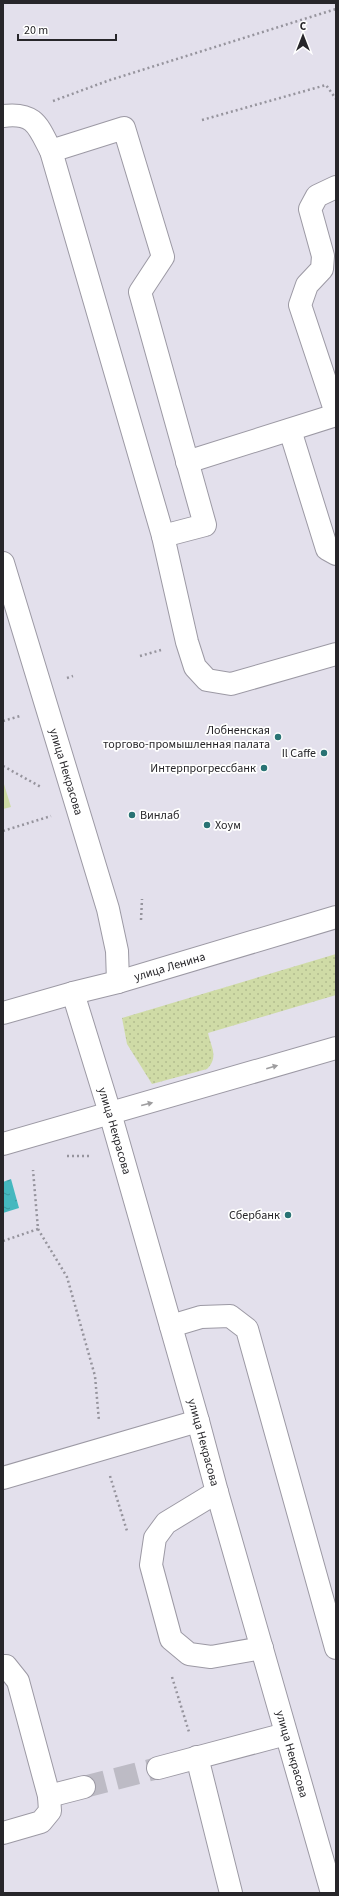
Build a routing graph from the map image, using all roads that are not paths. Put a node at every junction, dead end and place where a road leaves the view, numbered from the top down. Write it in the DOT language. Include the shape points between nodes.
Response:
graph roads {
  1 [pos="10,115"];
  2 [pos="50,151"];
  3 [pos="336,187"];
  4 [pos="336,414"];
  5 [pos="290,430"];
  6 [pos="188,462"];
  7 [pos="163,536"];
  8 [pos="336,554"];
  9 [pos="3,563"];
  10 [pos="336,654"];
  11 [pos="336,917"];
  12 [pos="118,982"];
  13 [pos="73,993"];
  14 [pos="3,1013"];
  15 [pos="336,1048"];
  16 [pos="110,1113"];
  17 [pos="3,1144"];
  18 [pos="171,1326"];
  19 [pos="198,1421"];
  20 [pos="3,1478"];
  21 [pos="217,1492"];
  22 [pos="262,1648"];
  23 [pos="336,1648"];
  24 [pos="3,1666"];
  25 [pos="286,1734"];
  26 [pos="197,1757"];
  27 [pos="158,1768"];
  28 [pos="84,1787"];
  29 [pos="49,1796"];
  30 [pos="3,1833"];
  31 [pos="328,1847"];
  32 [pos="231,1893"];
  33 [pos="332,1893"];
  1 -- 2 [label="street" via="35,121"];
  2 -- 6 [label="street" via="124,128 163,257 140,292"];
  2 -- 7 [label="street"];
  3 -- 4 [label="street" via="317,196 310,209 324,256 322,269 307,285 300,305"];
  4 -- 5 [label="street"];
  5 -- 6 [label="street"];
  5 -- 8 [label="street" via="327,549"];
  6 -- 7 [label="street" via="205,525"];
  7 -- 10 [label="street" via="195,667 207,680 231,684"];
  9 -- 12 [label="street, улица Некрасова" via="108,909 117,951"];
  11 -- 12 [label="street, улица Ленина"];
  12 -- 13 [label="street, улица Ленина"];
  13 -- 14 [label="street, улица Ленина"];
  13 -- 16 [label="street, улица Некрасова"];
  16 -- 15 [label="street, one-way"];
  16 -- 17 [label="street"];
  16 -- 18 [label="street, улица Некрасова"];
  18 -- 19 [label="street, улица Некрасова"];
  18 -- 23 [label="street" via="201,1317 230,1316 247,1329"];
  19 -- 20 [label="street"];
  19 -- 21 [label="street, улица Некрасова"];
  21 -- 22 [label="street, улица Некрасова"];
  21 -- 22 [label="street" via="166,1523 155,1538 151,1565 171,1638 189,1654 211,1657"];
  22 -- 25 [label="street, улица Некрасова"];
  24 -- 29 [label="street" via="6,1666 18,1680"];
  25 -- 26 [label="street"];
  25 -- 31 [label="street, улица Некрасова"];
  26 -- 27 [label="street"];
  26 -- 32 [label="street"];
  28 -- 29 [label="street"];
  29 -- 30 [label="street" via="50,1811 41,1822"];
  31 -- 33 [label="street, улица Некрасова"];
}
